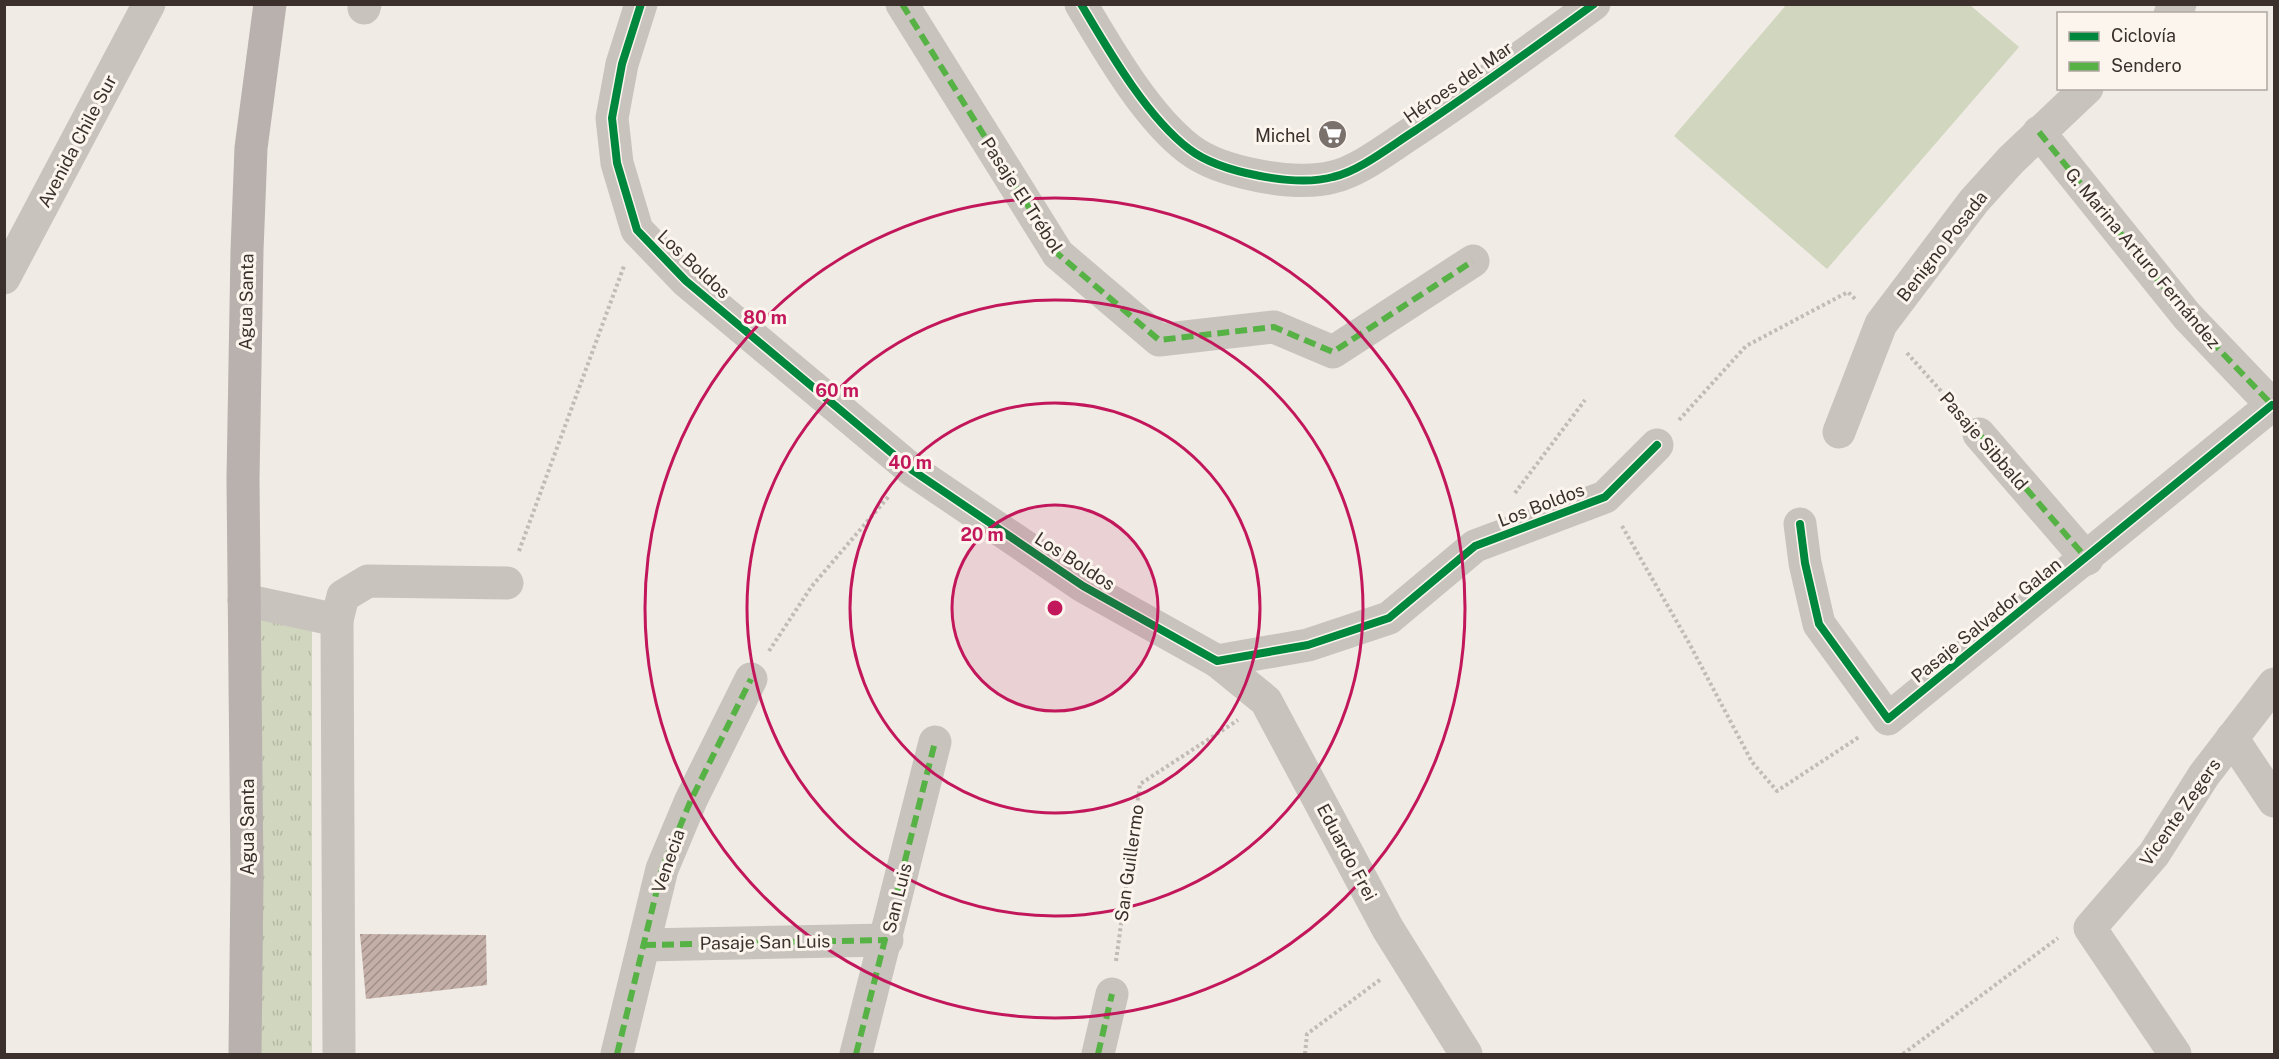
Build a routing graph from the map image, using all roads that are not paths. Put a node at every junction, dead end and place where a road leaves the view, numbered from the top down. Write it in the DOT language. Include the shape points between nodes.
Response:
graph roads {
  1 [pos="149,4"];
  2 [pos="270,4"];
  3 [pos="641,4"];
  4 [pos="902,4"];
  5 [pos="1081,4"];
  6 [pos="1594,4"];
  7 [pos="2085,90"];
  8 [pos="2039,132"];
  9 [pos="1473,261"];
  10 [pos="4,278"];
  11 [pos="2273,406"];
  12 [pos="1839,432"];
  13 [pos="1979,434"];
  14 [pos="1657,445"];
  15 [pos="1800,524"];
  16 [pos="2087,559"];
  17 [pos="507,583"];
  18 [pos="244,600"];
  19 [pos="337,620"];
  20 [pos="1217,661"];
  21 [pos="751,680"];
  22 [pos="2274,684"];
  23 [pos="2232,738"];
  24 [pos="935,742"];
  25 [pos="2274,801"];
  26 [pos="886,940"];
  27 [pos="644,945"];
  28 [pos="1112,994"];
  29 [pos="245,1054"];
  30 [pos="339,1054"];
  31 [pos="617,1054"];
  32 [pos="856,1054"];
  33 [pos="1098,1054"];
  34 [pos="1466,1054"];
  35 [pos="2175,1054"];
  1 -- 10 [label="street, Avenida Chile Sur"];
  2 -- 18 [label="main road, Agua Santa" via="251,148 246,273"];
  3 -- 20 [label="street, Los Boldos" via="622,64 612,118 617,163 637,230 686,281 912,470 1083,586"];
  4 -- 9 [label="street, Pasaje El Trébol" via="1058,254 1159,340 1274,327 1333,352"];
  5 -- 6 [label="street, Héroes del Mar" via="1118,65 1162,122 1190,150 1226,166 1297,181 1334,177 1376,156"];
  7 -- 8 [label="street, Benigno Posada"];
  8 -- 11 [label="street, G. Marina Arturo Fernández" via="2187,316"];
  8 -- 12 [label="street, Benigno Posada" via="1974,201 1881,324"];
  11 -- 16 [label="street, Pasaje Salvador Galan"];
  13 -- 16 [label="street, Pasaje Sibbald"];
  14 -- 20 [label="street, Los Boldos" via="1605,497 1475,546 1389,618 1308,645"];
  15 -- 16 [label="street, Pasaje Salvador Galan" via="1804,562 1819,624 1887,719"];
  17 -- 19 [label="street" via="368,581 343,596"];
  18 -- 19 [label="street"];
  18 -- 29 [label="main road, Agua Santa"];
  19 -- 30 [label="street"];
  20 -- 34 [label="street, Eduardo Frei" via="1266,701 1388,929"];
  21 -- 27 [label="street, Venecia" via="691,800 662,869"];
  22 -- 23 [label="street, Vicente Zegers"];
  23 -- 25 [label="street"];
  23 -- 35 [label="street, Vicente Zegers" via="2154,854 2090,928"];
  24 -- 26 [label="street, San Luis"];
  26 -- 27 [label="street, Pasaje San Luis"];
  26 -- 32 [label="street, San Luis"];
  27 -- 31 [label="street, Venecia"];
  28 -- 33 [label="street"];
}
